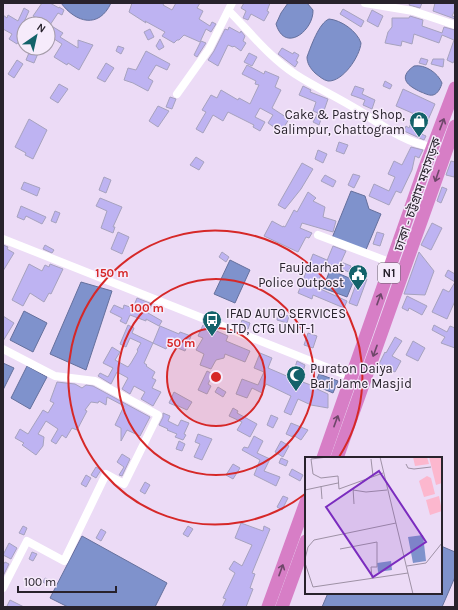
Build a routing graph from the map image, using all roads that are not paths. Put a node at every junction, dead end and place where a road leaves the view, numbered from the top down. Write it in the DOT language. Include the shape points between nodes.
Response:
graph roads {
  1 [pos="365,3"];
  2 [pos="405,6"];
  3 [pos="230,7"];
  4 [pos="455,25"];
  5 [pos="455,88"];
  6 [pos="177,94"];
  7 [pos="455,126"];
  8 [pos="433,148"];
  9 [pos="318,235"];
  10 [pos="3,239"];
  11 [pos="392,263"];
  12 [pos="3,349"];
  13 [pos="351,377"];
  14 [pos="323,457"];
  15 [pos="337,457"];
  16 [pos="305,505"];
  17 [pos="305,544"];
  18 [pos="3,588"];
  19 [pos="268,607"];
  20 [pos="282,607"];
  1 -- 2 [label="street"];
  2 -- 4 [label="street"];
  3 -- 6 [label="street" via="209,49"];
  3 -- 8 [label="street" via="265,49 294,73 397,134 414,143"];
  8 -- 5 [label="highway, ঢাকা - চট্টগ্রাম মহাসড়ক / N1, one-way"];
  7 -- 15 [label="highway, ঢাকা - চট্টগ্রাম মহাসড়ক / N1, one-way"];
  8 -- 11 [label="highway, ঢাকা - চট্টগ্রাম মহাসড়ক / N1"];
  9 -- 11 [label="street"];
  10 -- 13 [label="street"];
  13 -- 11 [label="highway, ঢাকা - চট্টগ্রাম মহাসড়ক / N1, one-way"];
  12 -- 18 [label="street" via="55,376 95,381 158,415 124,484 106,474 64,561 27,541"];
  14 -- 13 [label="highway, ঢাকা - চট্টগ্রাম মহাসড়ক / N1, one-way"];
  19 -- 16 [label="highway, one-way"];
  17 -- 20 [label="highway"];
}
